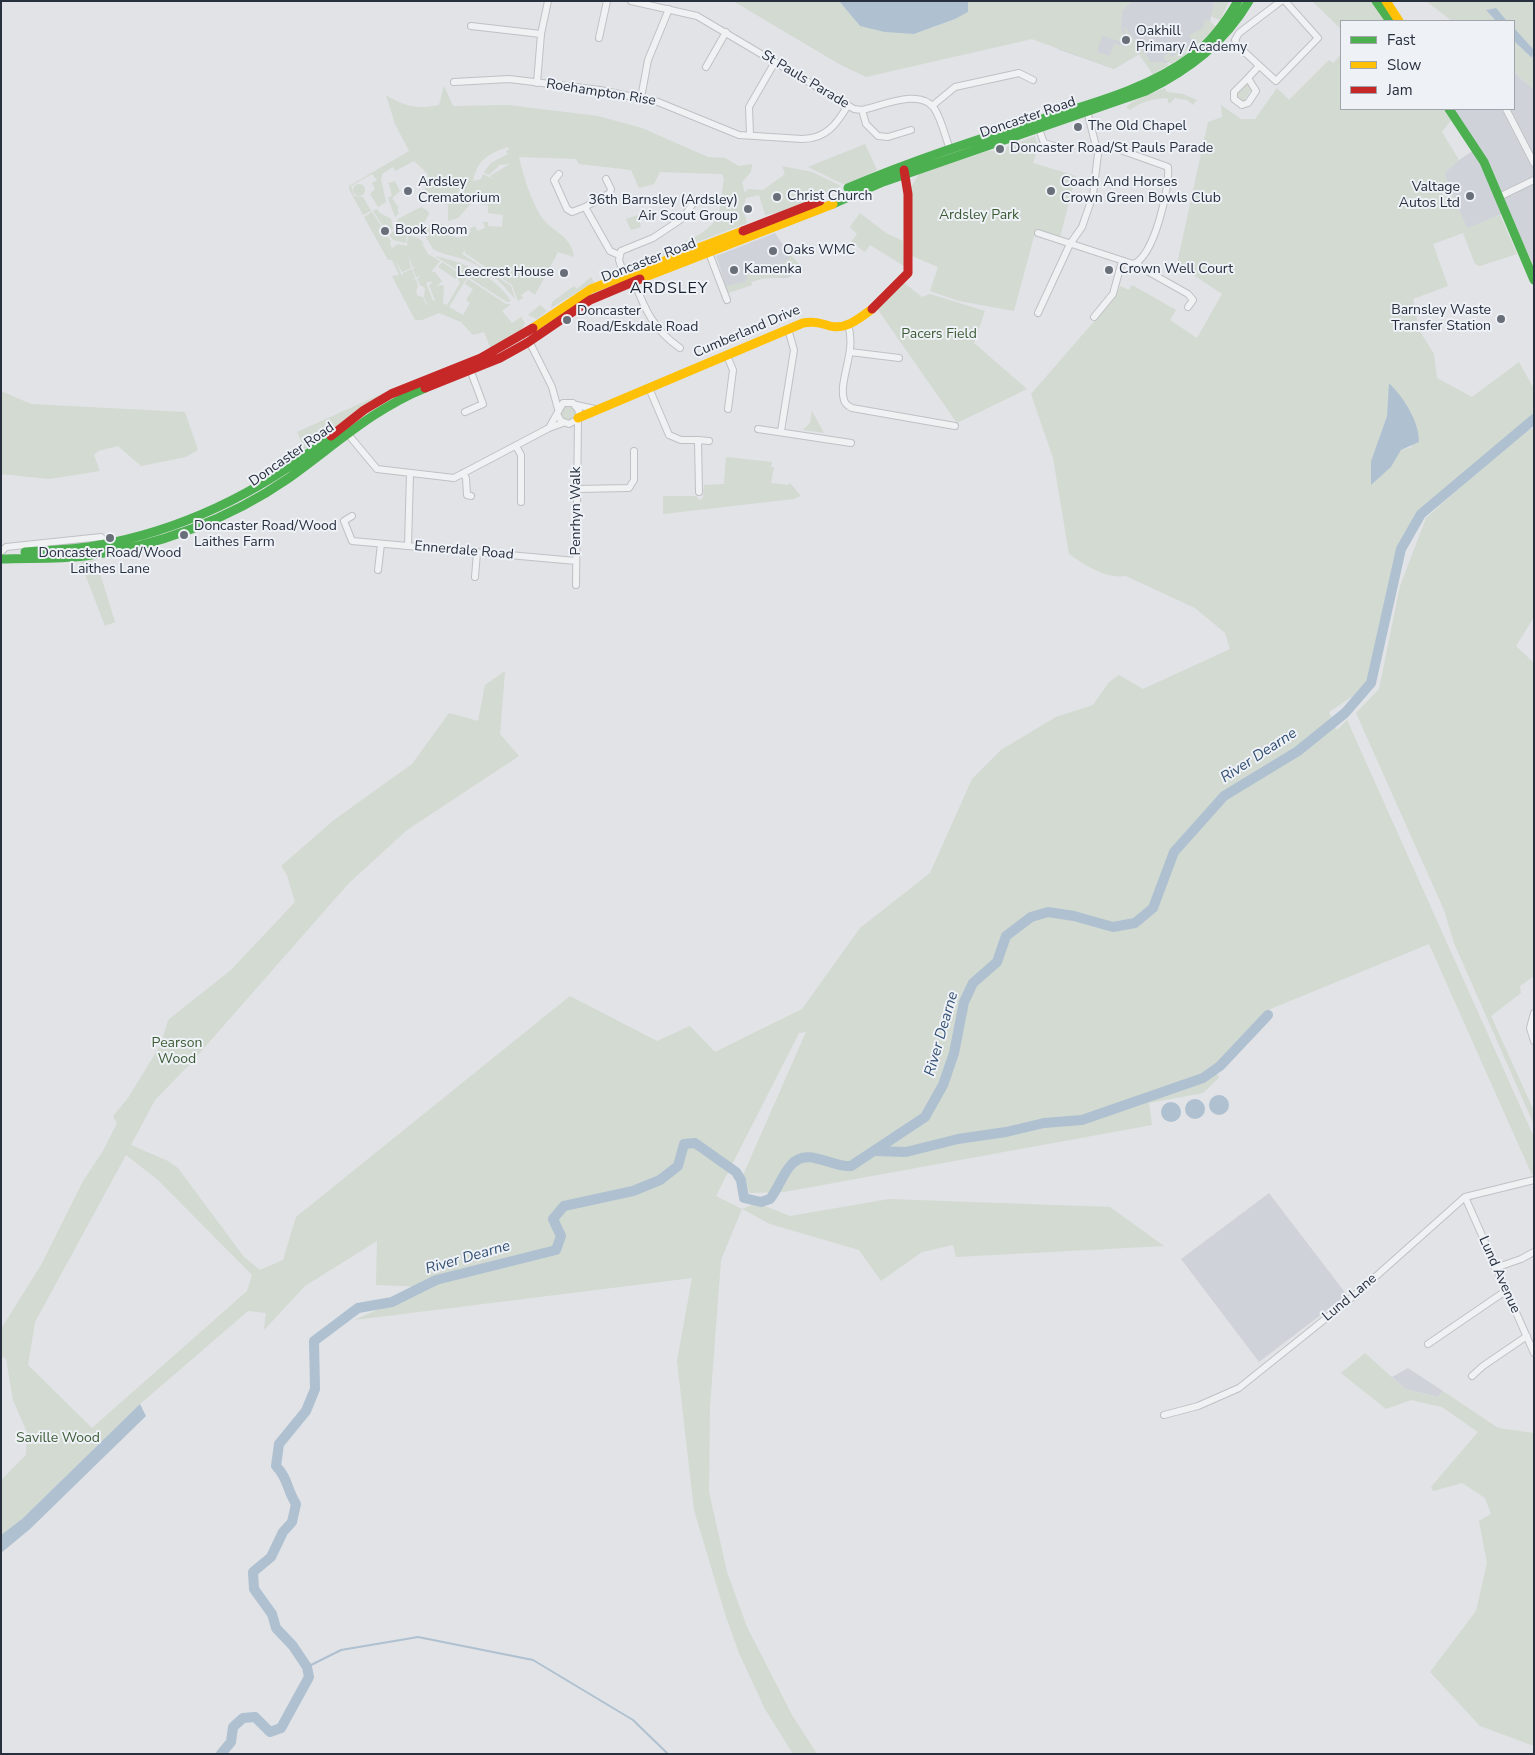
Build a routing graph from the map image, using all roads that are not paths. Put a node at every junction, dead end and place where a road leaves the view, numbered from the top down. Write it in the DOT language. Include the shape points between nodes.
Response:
graph roads {
  1 [pos="548,1"];
  2 [pos="607,1"];
  3 [pos="631,1"];
  4 [pos="1238,1"];
  5 [pos="1249,1"];
  6 [pos="1281,1"];
  7 [pos="1285,1"];
  8 [pos="1376,1"];
  9 [pos="1386,1"];
  10 [pos="669,9"];
  11 [pos="1389,20"];
  12 [pos="1399,20"];
  13 [pos="471,26"];
  14 [pos="726,32"];
  15 [pos="542,34"];
  16 [pos="599,38"];
  17 [pos="775,62"];
  18 [pos="1258,66"];
  19 [pos="706,67"];
  20 [pos="1248,78"];
  21 [pos="1033,80"];
  22 [pos="454,82"];
  23 [pos="537,83"];
  24 [pos="642,98"];
  25 [pos="848,105"];
  26 [pos="932,106"];
  27 [pos="1086,108"];
  28 [pos="862,110"];
  29 [pos="1450,110"];
  30 [pos="1507,110"];
  31 [pos="1039,129"];
  32 [pos="911,130"];
  33 [pos="750,135"];
  34 [pos="1065,149"];
  35 [pos="1097,149"];
  36 [pos="952,153"];
  37 [pos="1534,163"];
  38 [pos="904,170"];
  39 [pos="559,174"];
  40 [pos="606,179"];
  41 [pos="1534,180"];
  42 [pos="1499,197"];
  43 [pos="696,199"];
  44 [pos="586,207"];
  45 [pos="1038,233"];
  46 [pos="745,235"];
  47 [pos="1070,244"];
  48 [pos="709,253"];
  49 [pos="619,255"];
  50 [pos="1122,261"];
  51 [pos="1135,263"];
  52 [pos="624,275"];
  53 [pos="1534,280"];
  54 [pos="634,281"];
  55 [pos="727,300"];
  56 [pos="1188,307"];
  57 [pos="1038,313"];
  58 [pos="1094,317"];
  59 [pos="848,325"];
  60 [pos="788,329"];
  61 [pos="526,337"];
  62 [pos="680,348"];
  63 [pos="850,352"];
  64 [pos="727,356"];
  65 [pos="899,358"];
  66 [pos="471,372"];
  67 [pos="446,376"];
  68 [pos="649,388"];
  69 [pos="554,391"];
  70 [pos="573,403"];
  71 [pos="595,409"];
  72 [pos="728,409"];
  73 [pos="465,412"];
  74 [pos="557,412"];
  75 [pos="578,419"];
  76 [pos="564,424"];
  77 [pos="955,426"];
  78 [pos="350,428"];
  79 [pos="549,428"];
  80 [pos="758,429"];
  81 [pos="781,432"];
  82 [pos="577,436"];
  83 [pos="698,440"];
  84 [pos="709,441"];
  85 [pos="851,443"];
  86 [pos="516,446"];
  87 [pos="632,455"];
  88 [pos="410,473"];
  89 [pos="463,473"];
  90 [pos="577,489"];
  91 [pos="698,492"];
  92 [pos="471,496"];
  93 [pos="521,502"];
  94 [pos="235,504"];
  95 [pos="352,516"];
  96 [pos="106,543"];
  97 [pos="381,544"];
  98 [pos="408,546"];
  99 [pos="130,547"];
  100 [pos="477,552"];
  101 [pos="1,553"];
  102 [pos="1,559"];
  103 [pos="576,561"];
  104 [pos="378,570"];
  105 [pos="475,578"];
  106 [pos="576,585"];
  107 [pos="1534,1013"];
  108 [pos="1534,1041"];
  109 [pos="1534,1180"];
  110 [pos="1465,1197"];
  111 [pos="1534,1252"];
  112 [pos="1495,1268"];
  113 [pos="1507,1290"];
  114 [pos="1527,1336"];
  115 [pos="1428,1344"];
  116 [pos="1534,1352"];
  117 [pos="1472,1376"];
  118 [pos="1164,1416"];
  1 -- 15 [label="street"];
  2 -- 16 [label="street"];
  3 -- 10 [label="street, St Pauls Parade"];
  4 -- 27 [label="main road, Doncaster Road" via="1209,41 1183,62"];
  5 -- 27 [label="main road, Doncaster Road" via="1224,38 1198,62 1144,92"];
  6 -- 18 [label="street" via="1239,33 1235,40"];
  7 -- 18 [label="street" via="1318,38 1276,81"];
  8 -- 11 [label="main road"];
  9 -- 12 [label="main road"];
  10 -- 14 [label="street, St Pauls Parade" via="697,16"];
  10 -- 24 [label="street" via="648,60"];
  13 -- 15 [label="street"];
  14 -- 17 [label="street, St Pauls Parade"];
  14 -- 19 [label="street"];
  15 -- 23 [label="street"];
  17 -- 25 [label="street, St Pauls Parade"];
  17 -- 33 [label="street" via="749,107"];
  18 -- 20 [label="street"];
  21 -- 26 [label="street" via="1019,73 956,87"];
  22 -- 23 [label="street, Roehampton Rise" via="509,80"];
  23 -- 24 [label="street, Roehampton Rise"];
  24 -- 33 [label="street, Roehampton Rise" via="733,132"];
  25 -- 28 [label="street, St Pauls Parade"];
  25 -- 33 [label="street, Roehampton Rise" via="834,126 825,134 810,139"];
  26 -- 28 [label="street, St Pauls Parade" via="923,100 913,99"];
  26 -- 36 [label="street"];
  27 -- 31 [label="main road, Doncaster Road"];
  27 -- 35 [label="street"];
  27 -- 36 [label="main road, Doncaster Road"];
  28 -- 32 [label="street" via="866,124 878,136 888,137"];
  29 -- 42 [label="main road" via="1484,162"];
  30 -- 37 [label="street"];
  31 -- 34 [label="street" via="1044,144"];
  31 -- 36 [label="main road, Doncaster Road"];
  35 -- 47 [label="street" via="1093,195 1082,227"];
  35 -- 51 [label="street" via="1115,148 1165,164 1168,170 1156,235"];
  36 -- 38 [label="main road, Doncaster Road"];
  38 -- 46 [label="main road, Doncaster Road"];
  38 -- 59 [label="main road" via="908,194 908,273 858,320"];
  39 -- 44 [label="street" via="551,180 567,209 572,212"];
  40 -- 44 [label="street" via="610,193"];
  41 -- 42 [label="street"];
  42 -- 53 [label="main road"];
  43 -- 49 [label="street" via="684,218 653,238 626,248"];
  44 -- 49 [label="street" via="610,251"];
  45 -- 47 [label="street"];
  46 -- 48 [label="main road, Doncaster Road"];
  46 -- 52 [label="main road, Doncaster Road"];
  47 -- 50 [label="street"];
  47 -- 57 [label="street"];
  48 -- 54 [label="main road, Doncaster Road"];
  48 -- 55 [label="street"];
  49 -- 52 [label="street"];
  50 -- 51 [label="street"];
  50 -- 58 [label="street" via="1113,294"];
  51 -- 56 [label="street" via="1188,294 1193,300"];
  52 -- 54 [label="main road"];
  52 -- 61 [label="main road, Doncaster Road" via="565,304"];
  54 -- 61 [label="main road, Doncaster Road" via="584,302"];
  54 -- 62 [label="street" via="655,325"];
  59 -- 60 [label="main road, Cumberland Drive" via="830,326 813,320"];
  59 -- 63 [label="street"];
  60 -- 64 [label="main road, Cumberland Drive"];
  60 -- 81 [label="street" via="794,350"];
  61 -- 66 [label="main road, Doncaster Road" via="502,358"];
  61 -- 67 [label="main road, Doncaster Road"];
  61 -- 69 [label="street"];
  63 -- 65 [label="street"];
  63 -- 77 [label="street" via="843,395 847,405"];
  64 -- 68 [label="main road, Cumberland Drive"];
  64 -- 72 [label="street" via="733,370"];
  66 -- 67 [label="main road, Doncaster Road"];
  66 -- 73 [label="street" via="485,403"];
  67 -- 78 [label="main road, Doncaster Road" via="393,393"];
  68 -- 71 [label="main road, Cumberland Drive"];
  68 -- 83 [label="street" via="669,435 682,440"];
  69 -- 70 [label="street"];
  69 -- 74 [label="street"];
  70 -- 71 [label="street"];
  70 -- 74 [label="street" via="563,403"];
  70 -- 75 [label="street" via="580,412"];
  71 -- 75 [label="main road, Cumberland Drive"];
  74 -- 76 [label="street"];
  74 -- 79 [label="street"];
  75 -- 76 [label="street, Cumberland Drive" via="572,424"];
  75 -- 82 [label="street, Penrhyn Walk"];
  76 -- 79 [label="street, Cumberland Drive"];
  76 -- 82 [label="street"];
  78 -- 88 [label="street, Cumberland Drive" via="374,467"];
  78 -- 94 [label="main road, Doncaster Road" via="292,466 264,489"];
  79 -- 86 [label="street, Cumberland Drive"];
  80 -- 81 [label="street"];
  81 -- 85 [label="street"];
  82 -- 90 [label="street, Penrhyn Walk"];
  83 -- 84 [label="street"];
  83 -- 91 [label="street"];
  86 -- 89 [label="street, Cumberland Drive"];
  86 -- 93 [label="street" via="521,455"];
  87 -- 90 [label="street" via="636,467 629,488"];
  88 -- 89 [label="street, Cumberland Drive" via="454,478"];
  88 -- 98 [label="street"];
  89 -- 92 [label="street" via="467,495"];
  90 -- 103 [label="street, Penrhyn Walk"];
  94 -- 96 [label="main road, Doncaster Road"];
  94 -- 99 [label="main road, Doncaster Road" via="203,522"];
  95 -- 97 [label="street, Ennerdale Road" via="344,520 352,540"];
  96 -- 99 [label="main road" via="113,548"];
  96 -- 101 [label="main road, Doncaster Road"];
  97 -- 98 [label="street, Ennerdale Road"];
  97 -- 104 [label="street"];
  98 -- 100 [label="street, Ennerdale Road"];
  99 -- 102 [label="main road, Doncaster Road" via="63,558"];
  100 -- 103 [label="street, Ennerdale Road"];
  100 -- 105 [label="street"];
  103 -- 106 [label="street, Penrhyn Walk"];
  107 -- 108 [label="street" via="1530,1028"];
  109 -- 110 [label="street, Lund Lane"];
  110 -- 112 [label="street, Lund Avenue"];
  110 -- 118 [label="street, Lund Lane" via="1355,1295 1238,1388 1198,1406"];
  111 -- 112 [label="street"];
  112 -- 113 [label="street, Lund Avenue"];
  113 -- 114 [label="street, Lund Avenue"];
  113 -- 115 [label="street"];
  114 -- 116 [label="street, Lund Avenue"];
  114 -- 117 [label="street"];
}
